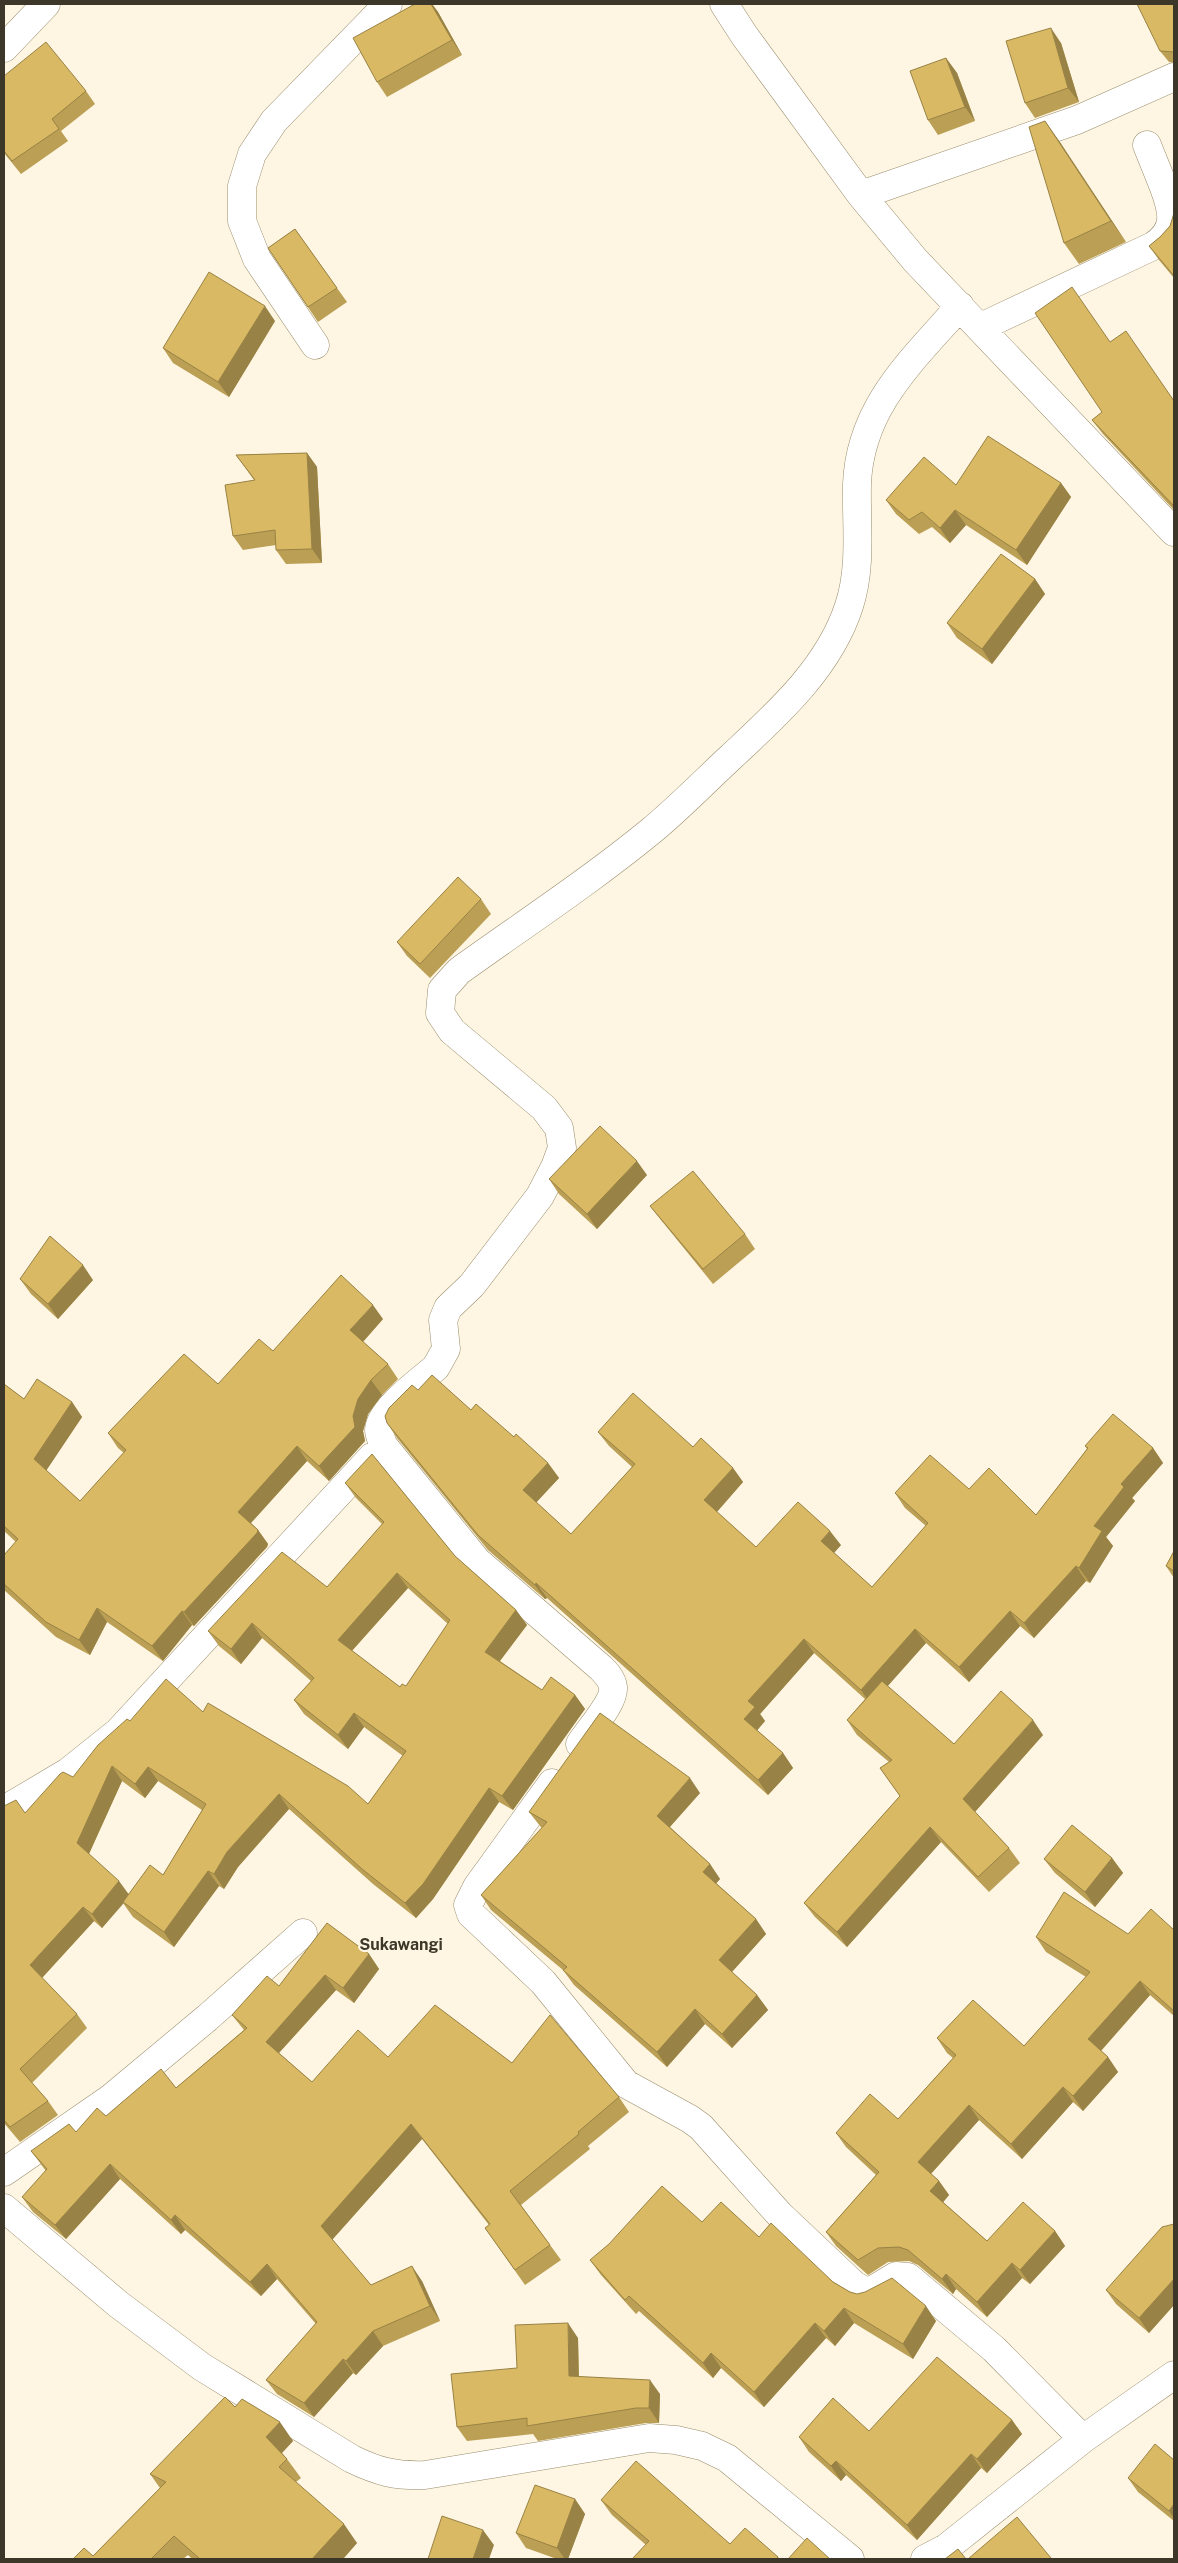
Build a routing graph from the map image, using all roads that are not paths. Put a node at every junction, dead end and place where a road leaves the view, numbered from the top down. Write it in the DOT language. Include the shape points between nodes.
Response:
graph roads {
  1 [pos="46,4"];
  2 [pos="388,4"];
  3 [pos="724,4"];
  4 [pos="4,48"];
  5 [pos="1174,77"];
  6 [pos="1147,145"];
  7 [pos="861,195"];
  8 [pos="960,306"];
  9 [pos="981,327"];
  10 [pos="315,345"];
  11 [pos="1174,532"];
  12 [pos="383,1445"];
  13 [pos="4,1810"];
  14 [pos="303,1933"];
  15 [pos="4,2172"];
  16 [pos="4,2208"];
  17 [pos="1174,2375"];
  18 [pos="1083,2439"];
  19 [pos="850,2559"];
  20 [pos="925,2559"];
  1 -- 4 [label="street"];
  2 -- 10 [label="street" via="274,121 252,154 242,186 242,221 257,259"];
  3 -- 7 [label="street"];
  5 -- 7 [label="street" via="1077,120"];
  6 -- 9 [label="street" via="1172,209 1173,223 1167,236 1153,246"];
  7 -- 8 [label="street" via="915,260"];
  8 -- 9 [label="street"];
  8 -- 12 [label="street" via="889,387 866,431 857,482 858,550 850,605 831,647 805,683 653,830 459,972 442,990 440,1013 452,1031 544,1108 559,1128 562,1148 540,1196 472,1285 448,1308 443,1320 446,1348 442,1359 382,1419 379,1431"];
  9 -- 11 [label="street"];
  12 -- 13 [label="street" via="118,1732 68,1772"];
  12 -- 18 [label="street" via="477,1561 601,1668 614,1688 610,1701 477,1887 468,1905 471,1914 543,1982 626,2084 701,2127 780,2215 854,2285 868,2293 896,2276 908,2277 994,2349"];
  14 -- 15 [label="street" via="222,2006 111,2098"];
  16 -- 19 [label="street" via="118,2304 202,2367 376,2471 398,2476 425,2475 649,2438 676,2440 702,2446 727,2458"];
  17 -- 18 [label="street"];
  18 -- 20 [label="street" via="946,2548"];
}
